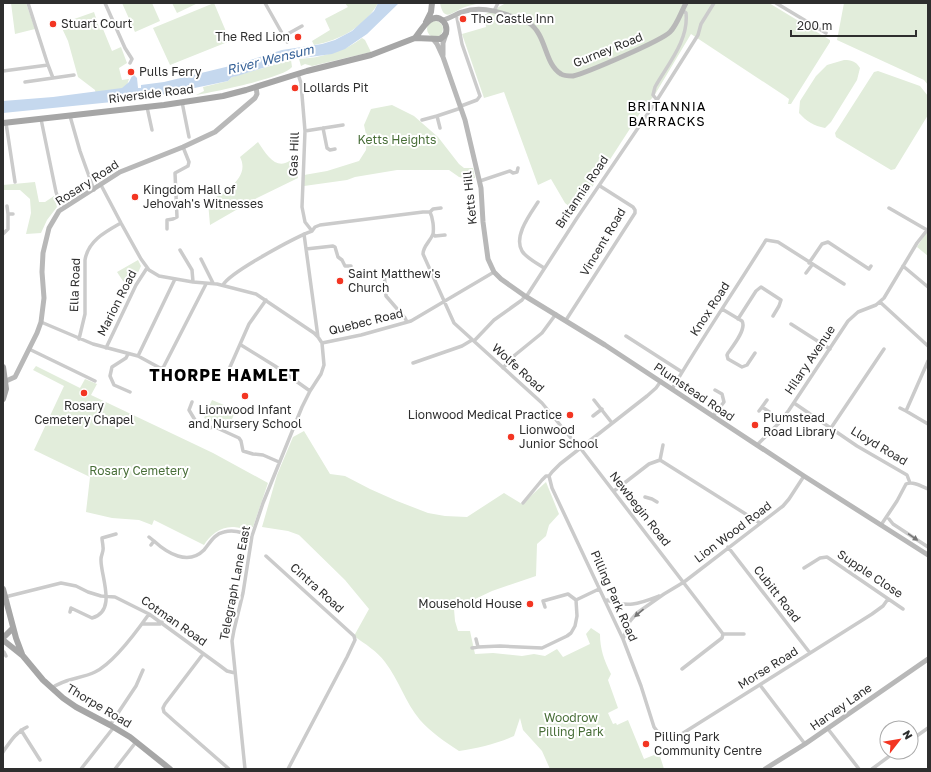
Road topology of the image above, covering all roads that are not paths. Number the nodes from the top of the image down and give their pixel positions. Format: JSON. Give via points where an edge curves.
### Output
{"nodes":[{"id":1,"x":28,"y":3,"type":"edge"},
{"id":2,"x":105,"y":3,"type":"edge"},
{"id":3,"x":264,"y":3,"type":"edge"},
{"id":4,"x":432,"y":3,"type":"edge"},
{"id":5,"x":435,"y":3,"type":"edge"},
{"id":6,"x":498,"y":3,"type":"edge"},
{"id":7,"x":686,"y":3,"type":"edge"},
{"id":8,"x":714,"y":3,"type":"edge"},
{"id":9,"x":776,"y":3,"type":"edge"},
{"id":10,"x":682,"y":10,"type":"junction"},
{"id":11,"x":494,"y":11,"type":"junction"},
{"id":12,"x":455,"y":17,"type":"junction"},
{"id":13,"x":441,"y":20,"type":"junction"},
{"id":14,"x":425,"y":25,"type":"junction"},
{"id":15,"x":302,"y":26,"type":"dead end"},
{"id":16,"x":446,"y":30,"type":"junction"},
{"id":17,"x":826,"y":33,"type":"dead end"},
{"id":18,"x":284,"y":36,"type":"junction"},
{"id":19,"x":415,"y":38,"type":"junction"},
{"id":20,"x":432,"y":39,"type":"junction"},
{"id":21,"x":287,"y":42,"type":"dead end"},
{"id":22,"x":443,"y":57,"type":"junction"},
{"id":23,"x":130,"y":62,"type":"dead end"},
{"id":24,"x":48,"y":64,"type":"junction"},
{"id":25,"x":3,"y":71,"type":"edge"},
{"id":26,"x":298,"y":74,"type":"junction"},
{"id":27,"x":74,"y":75,"type":"dead end"},
{"id":28,"x":53,"y":78,"type":"junction"},
{"id":29,"x":25,"y":82,"type":"dead end"},
{"id":30,"x":256,"y":87,"type":"junction"},
{"id":31,"x":657,"y":100,"type":"junction"},
{"id":32,"x":182,"y":102,"type":"junction"},
{"id":33,"x":147,"y":107,"type":"junction"},
{"id":34,"x":461,"y":107,"type":"junction"},
{"id":35,"x":70,"y":116,"type":"junction"},
{"id":36,"x":436,"y":116,"type":"junction"},
{"id":37,"x":41,"y":119,"type":"junction"},
{"id":38,"x":422,"y":120,"type":"dead end"},
{"id":39,"x":5,"y":123,"type":"edge"},
{"id":40,"x":343,"y":125,"type":"dead end"},
{"id":41,"x":323,"y":128,"type":"junction"},
{"id":42,"x":440,"y":128,"type":"dead end"},
{"id":43,"x":152,"y":130,"type":"dead end"},
{"id":44,"x":305,"y":131,"type":"junction"},
{"id":45,"x":189,"y":137,"type":"dead end"},
{"id":46,"x":183,"y":147,"type":"junction"},
{"id":47,"x":334,"y":149,"type":"dead end"},
{"id":48,"x":518,"y":168,"type":"dead end"},
{"id":49,"x":480,"y":181,"type":"junction"},
{"id":50,"x":15,"y":182,"type":"dead end"},
{"id":51,"x":101,"y":185,"type":"junction"},
{"id":52,"x":600,"y":186,"type":"junction"},
{"id":53,"x":94,"y":190,"type":"junction"},
{"id":54,"x":538,"y":202,"type":"dead end"},
{"id":55,"x":7,"y":206,"type":"dead end"},
{"id":56,"x":897,"y":206,"type":"dead end"},
{"id":57,"x":441,"y":208,"type":"dead end"},
{"id":58,"x":889,"y":208,"type":"dead end"},
{"id":59,"x":62,"y":209,"type":"junction"},
{"id":60,"x":432,"y":211,"type":"junction"},
{"id":61,"x":894,"y":211,"type":"junction"},
{"id":62,"x":120,"y":223,"type":"junction"},
{"id":63,"x":167,"y":229,"type":"dead end"},
{"id":64,"x":927,"y":230,"type":"edge"},
{"id":65,"x":312,"y":231,"type":"junction"},
{"id":66,"x":3,"y":234,"type":"edge"},
{"id":67,"x":304,"y":234,"type":"junction"},
{"id":68,"x":432,"y":234,"type":"junction"},
{"id":69,"x":445,"y":235,"type":"dead end"},
{"id":70,"x":306,"y":249,"type":"junction"},
{"id":71,"x":180,"y":250,"type":"dead end"},
{"id":72,"x":201,"y":259,"type":"dead end"},
{"id":73,"x":811,"y":264,"type":"junction"},
{"id":74,"x":351,"y":266,"type":"dead end"},
{"id":75,"x":871,"y":266,"type":"dead end"},
{"id":76,"x":903,"y":266,"type":"junction"},
{"id":77,"x":147,"y":268,"type":"junction"},
{"id":78,"x":544,"y":268,"type":"junction"},
{"id":79,"x":384,"y":272,"type":"dead end"},
{"id":80,"x":494,"y":272,"type":"junction"},
{"id":81,"x":806,"y":273,"type":"dead end"},
{"id":82,"x":175,"y":279,"type":"junction"},
{"id":83,"x":193,"y":282,"type":"junction"},
{"id":84,"x":213,"y":283,"type":"junction"},
{"id":85,"x":206,"y":284,"type":"junction"},
{"id":86,"x":844,"y":284,"type":"dead end"},
{"id":87,"x":223,"y":285,"type":"junction"},
{"id":88,"x":928,"y":287,"type":"edge"},
{"id":89,"x":527,"y":297,"type":"junction"},
{"id":90,"x":266,"y":300,"type":"junction"},
{"id":91,"x":444,"y":302,"type":"junction"},
{"id":92,"x":880,"y":302,"type":"junction"},
{"id":93,"x":722,"y":309,"type":"junction"},
{"id":94,"x":556,"y":314,"type":"junction"},
{"id":95,"x":772,"y":316,"type":"dead end"},
{"id":96,"x":738,"y":319,"type":"junction"},
{"id":97,"x":566,"y":320,"type":"junction"},
{"id":98,"x":41,"y":322,"type":"junction"},
{"id":99,"x":407,"y":322,"type":"junction"},
{"id":100,"x":791,"y":324,"type":"dead end"},
{"id":101,"x":626,"y":336,"type":"dead end"},
{"id":102,"x":318,"y":337,"type":"junction"},
{"id":103,"x":79,"y":339,"type":"junction"},
{"id":104,"x":473,"y":340,"type":"junction"},
{"id":105,"x":322,"y":343,"type":"junction"},
{"id":106,"x":241,"y":345,"type":"junction"},
{"id":107,"x":928,"y":346,"type":"edge"},
{"id":108,"x":106,"y":348,"type":"junction"},
{"id":109,"x":884,"y":348,"type":"dead end"},
{"id":110,"x":29,"y":349,"type":"junction"},
{"id":111,"x":830,"y":349,"type":"junction"},
{"id":112,"x":128,"y":354,"type":"junction"},
{"id":113,"x":138,"y":356,"type":"junction"},
{"id":114,"x":755,"y":356,"type":"dead end"},
{"id":115,"x":928,"y":361,"type":"edge"},
{"id":116,"x":413,"y":363,"type":"dead end"},
{"id":117,"x":230,"y":368,"type":"dead end"},
{"id":118,"x":503,"y":368,"type":"junction"},
{"id":119,"x":3,"y":370,"type":"edge"},
{"id":120,"x":682,"y":372,"type":"junction"},
{"id":121,"x":95,"y":381,"type":"dead end"},
{"id":122,"x":661,"y":381,"type":"junction"},
{"id":123,"x":6,"y":382,"type":"junction"},
{"id":124,"x":672,"y":389,"type":"junction"},
{"id":125,"x":718,"y":390,"type":"dead end"},
{"id":126,"x":310,"y":391,"type":"junction"},
{"id":127,"x":130,"y":392,"type":"dead end"},
{"id":128,"x":3,"y":399,"type":"edge"},
{"id":129,"x":594,"y":400,"type":"dead end"},
{"id":130,"x":767,"y":400,"type":"dead end"},
{"id":131,"x":192,"y":402,"type":"dead end"},
{"id":132,"x":794,"y":403,"type":"junction"},
{"id":133,"x":762,"y":407,"type":"junction"},
{"id":134,"x":900,"y":408,"type":"dead end"},
{"id":135,"x":602,"y":409,"type":"junction"},
{"id":136,"x":759,"y":411,"type":"dead end"},
{"id":137,"x":906,"y":411,"type":"junction"},
{"id":138,"x":593,"y":416,"type":"dead end"},
{"id":139,"x":713,"y":416,"type":"junction"},
{"id":140,"x":781,"y":420,"type":"junction"},
{"id":141,"x":612,"y":423,"type":"junction"},
{"id":142,"x":928,"y":424,"type":"edge"},
{"id":143,"x":831,"y":428,"type":"junction"},
{"id":144,"x":663,"y":445,"type":"dead end"},
{"id":145,"x":757,"y":445,"type":"junction"},
{"id":146,"x":580,"y":449,"type":"junction"},
{"id":147,"x":660,"y":460,"type":"junction"},
{"id":148,"x":279,"y":462,"type":"junction"},
{"id":149,"x":549,"y":476,"type":"junction"},
{"id":150,"x":804,"y":476,"type":"junction"},
{"id":151,"x":910,"y":483,"type":"junction"},
{"id":152,"x":928,"y":489,"type":"edge"},
{"id":153,"x":614,"y":491,"type":"junction"},
{"id":154,"x":645,"y":497,"type":"dead end"},
{"id":155,"x":657,"y":502,"type":"dead end"},
{"id":156,"x":523,"y":503,"type":"dead end"},
{"id":157,"x":889,"y":519,"type":"dead end"},
{"id":158,"x":760,"y":523,"type":"junction"},
{"id":159,"x":881,"y":525,"type":"junction"},
{"id":160,"x":116,"y":534,"type":"dead end"},
{"id":161,"x":252,"y":536,"type":"junction"},
{"id":162,"x":149,"y":538,"type":"dead end"},
{"id":163,"x":154,"y":541,"type":"junction"},
{"id":164,"x":151,"y":545,"type":"dead end"},
{"id":165,"x":728,"y":547,"type":"junction"},
{"id":166,"x":928,"y":547,"type":"edge"},
{"id":167,"x":928,"y":554,"type":"edge"},
{"id":168,"x":266,"y":556,"type":"dead end"},
{"id":169,"x":804,"y":568,"type":"dead end"},
{"id":170,"x":684,"y":582,"type":"junction"},
{"id":171,"x":3,"y":589,"type":"edge"},
{"id":172,"x":600,"y":589,"type":"junction"},
{"id":173,"x":664,"y":594,"type":"junction"},
{"id":174,"x":5,"y":597,"type":"junction"},
{"id":175,"x":106,"y":597,"type":"junction"},
{"id":176,"x":888,"y":599,"type":"junction"},
{"id":177,"x":576,"y":600,"type":"junction"},
{"id":178,"x":605,"y":600,"type":"junction"},
{"id":179,"x":545,"y":606,"type":"dead end"},
{"id":180,"x":70,"y":609,"type":"dead end"},
{"id":181,"x":903,"y":609,"type":"dead end"},
{"id":182,"x":149,"y":614,"type":"junction"},
{"id":183,"x":162,"y":622,"type":"junction"},
{"id":184,"x":142,"y":624,"type":"junction"},
{"id":185,"x":13,"y":628,"type":"junction"},
{"id":186,"x":723,"y":634,"type":"junction"},
{"id":187,"x":744,"y":634,"type":"dead end"},
{"id":188,"x":3,"y":637,"type":"edge"},
{"id":189,"x":476,"y":639,"type":"dead end"},
{"id":190,"x":622,"y":639,"type":"junction"},
{"id":191,"x":3,"y":640,"type":"edge"},
{"id":192,"x":478,"y":647,"type":"junction"},
{"id":193,"x":472,"y":648,"type":"dead end"},
{"id":194,"x":15,"y":649,"type":"junction"},
{"id":195,"x":5,"y":652,"type":"edge"},
{"id":196,"x":810,"y":653,"type":"junction"},
{"id":197,"x":202,"y":654,"type":"junction"},
{"id":198,"x":6,"y":656,"type":"dead end"},
{"id":199,"x":23,"y":656,"type":"junction"},
{"id":200,"x":928,"y":660,"type":"edge"},
{"id":201,"x":682,"y":669,"type":"dead end"},
{"id":202,"x":143,"y":670,"type":"dead end"},
{"id":203,"x":235,"y":673,"type":"junction"},
{"id":204,"x":760,"y":684,"type":"junction"},
{"id":205,"x":52,"y":689,"type":"junction"},
{"id":206,"x":112,"y":726,"type":"junction"},
{"id":207,"x":27,"y":727,"type":"dead end"},
{"id":208,"x":654,"y":727,"type":"joint"},
{"id":209,"x":828,"y":729,"type":"junction"},
{"id":210,"x":928,"y":729,"type":"edge"},
{"id":211,"x":21,"y":730,"type":"junction"},
{"id":212,"x":919,"y":735,"type":"edge"},
{"id":213,"x":136,"y":742,"type":"junction"},
{"id":214,"x":804,"y":744,"type":"junction"},
{"id":215,"x":3,"y":752,"type":"edge"},
{"id":216,"x":40,"y":760,"type":"dead end"},
{"id":217,"x":884,"y":760,"type":"edge"},
{"id":218,"x":167,"y":768,"type":"edge"},
{"id":219,"x":81,"y":769,"type":"edge"},
{"id":220,"x":115,"y":769,"type":"edge"},
{"id":221,"x":229,"y":769,"type":"edge"},
{"id":222,"x":244,"y":769,"type":"edge"},
{"id":223,"x":288,"y":769,"type":"edge"},
{"id":224,"x":765,"y":769,"type":"edge"},
{"id":225,"x":859,"y":769,"type":"edge"},
{"id":226,"x":872,"y":769,"type":"edge"}],
"edges":[{"from":1,"to":24,"type":"street"},
{"from":2,"to":23,"type":"street","via":[[132,59]]},
{"from":3,"to":18,"type":"street"},
{"from":4,"to":14,"type":"main road"},
{"from":5,"to":13,"type":"main road","via":[[436,12]]},
{"from":6,"to":11,"type":"street"},
{"from":7,"to":10,"type":"street","name":"Gurney Road"},
{"from":8,"to":31,"type":"street","name":"Britannia Road","via":[[701,24],[698,35]]},
{"from":9,"to":17,"type":"street"},
{"from":10,"to":11,"type":"street","name":"Gurney Road","via":[[673,28],[664,37],[570,76],[556,69],[534,26]]},
{"from":10,"to":31,"type":"street","name":"Britannia Road","via":[[686,13],[687,19],[684,35],[653,94]]},
{"from":11,"to":12,"type":"street","name":"Gurney Road","via":[[468,10]]},
{"from":12,"to":13,"type":"street","name":"Gurney Road"},
{"from":12,"to":16,"type":"street"},
{"from":12,"to":34,"type":"street","via":[[457,30],[480,96]]},
{"from":13,"to":14,"type":"main road","via":[[431,19]]},
{"from":13,"to":16,"type":"main road"},
{"from":14,"to":19,"type":"main road"},
{"from":14,"to":20,"type":"main road","via":[[426,35]]},
{"from":15,"to":18,"type":"street"},
{"from":16,"to":20,"type":"main road","via":[[440,40]]},
{"from":16,"to":22,"type":"street","name":"Ketts Hill"},
{"from":18,"to":21,"type":"street"},
{"from":19,"to":20,"type":"main road"},
{"from":19,"to":26,"type":"main road","name":"Riverside Road","via":[[374,54]]},
{"from":20,"to":22,"type":"street","name":"Ketts Hill"},
{"from":22,"to":34,"type":"street","name":"Ketts Hill"},
{"from":24,"to":25,"type":"street"},
{"from":24,"to":28,"type":"street"},
{"from":26,"to":30,"type":"main road","name":"Riverside Road"},
{"from":26,"to":44,"type":"street","name":"Gas Hill"},
{"from":27,"to":28,"type":"street"},
{"from":28,"to":29,"type":"street"},
{"from":30,"to":32,"type":"main road","name":"Riverside Road","via":[[223,96]]},
{"from":30,"to":46,"type":"street","name":"Rosary Road","via":[[255,98],[215,132]]},
{"from":31,"to":52,"type":"street","name":"Britannia Road"},
{"from":32,"to":33,"type":"main road","name":"Riverside Road"},
{"from":32,"to":45,"type":"street"},
{"from":33,"to":35,"type":"main road","name":"Riverside Road"},
{"from":33,"to":43,"type":"street"},
{"from":34,"to":36,"type":"street"},
{"from":34,"to":49,"type":"street","name":"Ketts Hill"},
{"from":35,"to":37,"type":"main road","name":"Riverside Road"},
{"from":35,"to":53,"type":"street"},
{"from":36,"to":38,"type":"street"},
{"from":36,"to":42,"type":"street"},
{"from":37,"to":39,"type":"main road","name":"Riverside Road"},
{"from":37,"to":59,"type":"street"},
{"from":39,"to":50,"type":"street"},
{"from":40,"to":41,"type":"street"},
{"from":41,"to":44,"type":"street"},
{"from":41,"to":47,"type":"street","via":[[327,148]]},
{"from":44,"to":65,"type":"street","name":"Gas Hill","via":[[302,206],[304,222]]},
{"from":46,"to":51,"type":"street","name":"Rosary Road","via":[[130,167]]},
{"from":46,"to":63,"type":"street","via":[[189,162],[188,166],[176,173],[177,217],[167,220]]},
{"from":48,"to":49,"type":"street","via":[[517,172]]},
{"from":49,"to":80,"type":"street","name":"Ketts Hill","via":[[485,242],[488,259]]},
{"from":51,"to":53,"type":"street","name":"Rosary Road"},
{"from":51,"to":62,"type":"street"},
{"from":52,"to":78,"type":"street","name":"Britannia Road"},
{"from":52,"to":97,"type":"street","name":"Vincent Road","via":[[636,210]]},
{"from":53,"to":59,"type":"street","name":"Rosary Road"},
{"from":54,"to":78,"type":"street","via":[[522,227],[520,247],[522,252]]},
{"from":55,"to":66,"type":"street","via":[[11,214],[8,230]]},
{"from":56,"to":61,"type":"street"},
{"from":57,"to":60,"type":"street"},
{"from":58,"to":61,"type":"street"},
{"from":59,"to":98,"type":"street","name":"Rosary Road","via":[[49,228],[42,252],[44,298]]},
{"from":60,"to":65,"type":"street","via":[[320,225]]},
{"from":60,"to":68,"type":"street"},
{"from":61,"to":64,"type":"street"},
{"from":62,"to":77,"type":"street"},
{"from":62,"to":103,"type":"street","name":"Ella Road","via":[[99,236],[86,252],[85,314]]},
{"from":64,"to":76,"type":"street"},
{"from":65,"to":67,"type":"street"},
{"from":67,"to":70,"type":"street"},
{"from":67,"to":87,"type":"street","via":[[265,255]]},
{"from":68,"to":69,"type":"street"},
{"from":68,"to":91,"type":"street","name":"Wolfe Road","via":[[423,251]]},
{"from":70,"to":74,"type":"street","via":[[333,246],[345,266]]},
{"from":70,"to":102,"type":"street"},
{"from":71,"to":83,"type":"street","via":[[192,270]]},
{"from":72,"to":84,"type":"street"},
{"from":73,"to":75,"type":"street","via":[[822,244],[828,242],[869,269]]},
{"from":73,"to":81,"type":"street"},
{"from":73,"to":86,"type":"street"},
{"from":73,"to":93,"type":"street","name":"Knox Road","via":[[778,242],[766,240]]},
{"from":76,"to":88,"type":"street"},
{"from":76,"to":92,"type":"street"},
{"from":77,"to":82,"type":"street","name":"Quebec Road","via":[[159,276]]},
{"from":77,"to":108,"type":"street","name":"Marion Road"},
{"from":78,"to":89,"type":"street","name":"Britannia Road"},
{"from":79,"to":99,"type":"street","via":[[386,296]]},
{"from":80,"to":89,"type":"street","name":"Ketts Hill","via":[[506,284]]},
{"from":80,"to":91,"type":"street","name":"Quebec Road"},
{"from":82,"to":83,"type":"street","name":"Quebec Road"},
{"from":82,"to":113,"type":"street"},
{"from":83,"to":85,"type":"street","name":"Quebec Road"},
{"from":84,"to":85,"type":"street","name":"Quebec Road"},
{"from":84,"to":87,"type":"street","name":"Quebec Road"},
{"from":85,"to":113,"type":"street","via":[[163,368]]},
{"from":87,"to":90,"type":"street","name":"Quebec Road","via":[[256,294]]},
{"from":89,"to":94,"type":"street","name":"Plumstead Road"},
{"from":89,"to":104,"type":"street","name":"Britannia Road","via":[[494,320]]},
{"from":90,"to":102,"type":"street","name":"Quebec Road"},
{"from":90,"to":106,"type":"street","via":[[249,324]]},
{"from":91,"to":99,"type":"street","name":"Quebec Road"},
{"from":91,"to":104,"type":"street","name":"Wolfe Road","via":[[454,323]]},
{"from":92,"to":107,"type":"street"},
{"from":92,"to":111,"type":"street","name":"Hilary Avenue","via":[[858,312],[848,321]]},
{"from":93,"to":96,"type":"street"},
{"from":93,"to":120,"type":"street","name":"Knox Road"},
{"from":94,"to":97,"type":"street","name":"Plumstead Road"},
{"from":94,"to":118,"type":"street","via":[[542,333]]},
{"from":95,"to":96,"type":"street","via":[[777,313],[780,300],[761,287]]},
{"from":96,"to":114,"type":"street","via":[[744,324],[743,329],[727,357],[742,368]]},
{"from":97,"to":122,"type":"street","name":"Plumstead Road"},
{"from":98,"to":103,"type":"street"},
{"from":98,"to":110,"type":"street","name":"Rosary Road"},
{"from":99,"to":105,"type":"street","name":"Quebec Road"},
{"from":100,"to":111,"type":"street"},
{"from":101,"to":120,"type":"street","via":[[631,336]]},
{"from":102,"to":105,"type":"street","name":"Quebec Road"},
{"from":103,"to":108,"type":"street"},
{"from":104,"to":116,"type":"street"},
{"from":104,"to":118,"type":"street","name":"Wolfe Road"},
{"from":105,"to":126,"type":"street","name":"Telegraph Lane East","via":[[324,365]]},
{"from":106,"to":117,"type":"street"},
{"from":106,"to":126,"type":"street"},
{"from":108,"to":112,"type":"street"},
{"from":109,"to":143,"type":"street"},
{"from":110,"to":121,"type":"street"},
{"from":110,"to":123,"type":"street","name":"Rosary Road","via":[[15,377]]},
{"from":111,"to":132,"type":"street","name":"Hilary Avenue"},
{"from":112,"to":113,"type":"street"},
{"from":112,"to":127,"type":"street","via":[[112,367],[110,376],[114,385]]},
{"from":115,"to":137,"type":"street"},
{"from":118,"to":146,"type":"street","name":"Wolfe Road","via":[[542,403]]},
{"from":119,"to":123,"type":"main road"},
{"from":120,"to":124,"type":"street","name":"Knox Road"},
{"from":122,"to":124,"type":"street","name":"Plumstead Road"},
{"from":122,"to":141,"type":"street","via":[[656,388]]},
{"from":123,"to":128,"type":"main road"},
{"from":124,"to":139,"type":"street","name":"Plumstead Road"},
{"from":125,"to":139,"type":"street","via":[[724,402]]},
{"from":126,"to":148,"type":"street","name":"Telegraph Lane East"},
{"from":129,"to":135,"type":"street"},
{"from":130,"to":133,"type":"street"},
{"from":131,"to":148,"type":"street","via":[[189,410],[200,424],[208,428],[215,427],[238,438],[246,453],[263,455]]},
{"from":132,"to":140,"type":"street","name":"Hilary Avenue"},
{"from":132,"to":143,"type":"street","name":"Lloyd Road"},
{"from":133,"to":136,"type":"street"},
{"from":133,"to":140,"type":"street"},
{"from":134,"to":137,"type":"street"},
{"from":135,"to":138,"type":"street"},
{"from":135,"to":141,"type":"street"},
{"from":137,"to":142,"type":"street"},
{"from":139,"to":145,"type":"street","name":"Plumstead Road"},
{"from":140,"to":145,"type":"street","name":"Hilary Avenue"},
{"from":141,"to":146,"type":"street"},
{"from":143,"to":151,"type":"street","name":"Lloyd Road","via":[[907,474]]},
{"from":144,"to":147,"type":"street"},
{"from":145,"to":150,"type":"street","name":"Plumstead Road"},
{"from":146,"to":149,"type":"street","via":[[555,468]]},
{"from":146,"to":153,"type":"street","name":"Newbegin Road"},
{"from":147,"to":153,"type":"street","via":[[649,464]]},
{"from":147,"to":158,"type":"street"},
{"from":148,"to":161,"type":"street","name":"Telegraph Lane East"},
{"from":149,"to":156,"type":"street","via":[[542,480]]},
{"from":149,"to":172,"type":"street","name":"Pilling Park Road","via":[[552,488]]},
{"from":150,"to":158,"type":"street","name":"Lion Wood Road","via":[[786,503]]},
{"from":150,"to":159,"type":"street","name":"Plumstead Road"},
{"from":151,"to":152,"type":"street"},
{"from":151,"to":159,"type":"street","via":[[904,486]]},
{"from":153,"to":170,"type":"street","name":"Newbegin Road"},
{"from":154,"to":155,"type":"street"},
{"from":157,"to":166,"type":"street","one_way":true},
{"from":158,"to":165,"type":"street","name":"Lion Wood Road"},
{"from":159,"to":167,"type":"street","name":"Plumstead Road"},
{"from":160,"to":175,"type":"street","via":[[102,538],[104,548],[101,558]]},
{"from":161,"to":163,"type":"street","via":[[234,531],[221,533],[200,553],[187,558],[166,551]]},
{"from":161,"to":203,"type":"street","name":"Telegraph Lane East","via":[[232,641]]},
{"from":162,"to":163,"type":"street"},
{"from":163,"to":164,"type":"street"},
{"from":165,"to":170,"type":"street","name":"Lion Wood Road"},
{"from":165,"to":196,"type":"street","name":"Cubitt Road"},
{"from":168,"to":223,"type":"street","name":"Cintra Road","via":[[354,636],[355,640]]},
{"from":169,"to":176,"type":"street","name":"Supple Close","via":[[820,558],[827,557]]},
{"from":170,"to":173,"type":"street","name":"Lion Wood Road"},
{"from":170,"to":186,"type":"street","name":"Newbegin Road"},
{"from":171,"to":174,"type":"main road","name":"Thorpe Road"},
{"from":172,"to":177,"type":"street"},
{"from":172,"to":178,"type":"street","name":"Pilling Park Road"},
{"from":173,"to":178,"type":"street","name":"Lion Wood Road","via":[[623,605]]},
{"from":173,"to":190,"type":"street","name":"Lion Wood Road","one_way":true,"via":[[637,613],[630,621]]},
{"from":174,"to":175,"type":"street","name":"Cotman Road","via":[[61,583]]},
{"from":174,"to":185,"type":"main road","name":"Thorpe Road"},
{"from":175,"to":180,"type":"street","via":[[104,608],[92,618]]},
{"from":175,"to":182,"type":"street","name":"Cotman Road","via":[[122,599]]},
{"from":176,"to":181,"type":"street","name":"Supple Close"},
{"from":176,"to":196,"type":"street","name":"Morse Road","via":[[872,614]]},
{"from":177,"to":179,"type":"street","via":[[568,594],[543,601]]},
{"from":177,"to":192,"type":"street","via":[[577,616],[571,633],[542,648]]},
{"from":178,"to":190,"type":"street","name":"Pilling Park Road"},
{"from":182,"to":183,"type":"street","name":"Cotman Road"},
{"from":182,"to":184,"type":"street"},
{"from":183,"to":184,"type":"street"},
{"from":183,"to":197,"type":"street","name":"Cotman Road"},
{"from":184,"to":205,"type":"street","via":[[101,669],[63,681]]},
{"from":185,"to":188,"type":"main road"},
{"from":185,"to":194,"type":"main road","name":"Thorpe Road"},
{"from":185,"to":199,"type":"main road","name":"Thorpe Road"},
{"from":186,"to":187,"type":"street"},
{"from":186,"to":201,"type":"street","via":[[722,638]]},
{"from":189,"to":192,"type":"street"},
{"from":190,"to":208,"type":"street","name":"Pilling Park Road"},
{"from":191,"to":194,"type":"main road","name":"Thorpe Road"},
{"from":192,"to":193,"type":"street"},
{"from":194,"to":199,"type":"main road","name":"Thorpe Road"},
{"from":195,"to":198,"type":"street"},
{"from":196,"to":204,"type":"street","name":"Morse Road"},
{"from":197,"to":203,"type":"street","name":"Cotman Road","via":[[227,671]]},
{"from":197,"to":221,"type":"street","via":[[163,708],[164,712]]},
{"from":199,"to":205,"type":"main road","name":"Thorpe Road"},
{"from":200,"to":209,"type":"street","name":"Harvey Lane"},
{"from":202,"to":206,"type":"street"},
{"from":203,"to":222,"type":"street","name":"Telegraph Lane East"},
{"from":204,"to":208,"type":"street","name":"Morse Road","via":[[680,735],[668,736]]},
{"from":204,"to":214,"type":"street"},
{"from":205,"to":206,"type":"main road","name":"Thorpe Road","via":[[69,703]]},
{"from":206,"to":213,"type":"main road","name":"Thorpe Road"},
{"from":206,"to":219,"type":"street"},
{"from":207,"to":211,"type":"street"},
{"from":209,"to":214,"type":"street","name":"Harvey Lane"},
{"from":209,"to":225,"type":"street"},
{"from":210,"to":212,"type":"street"},
{"from":211,"to":215,"type":"street"},
{"from":211,"to":216,"type":"street"},
{"from":213,"to":218,"type":"main road","name":"Thorpe Road"},
{"from":213,"to":220,"type":"street"},
{"from":214,"to":224,"type":"street","name":"Harvey Lane"},
{"from":217,"to":226,"type":"street"}]}
